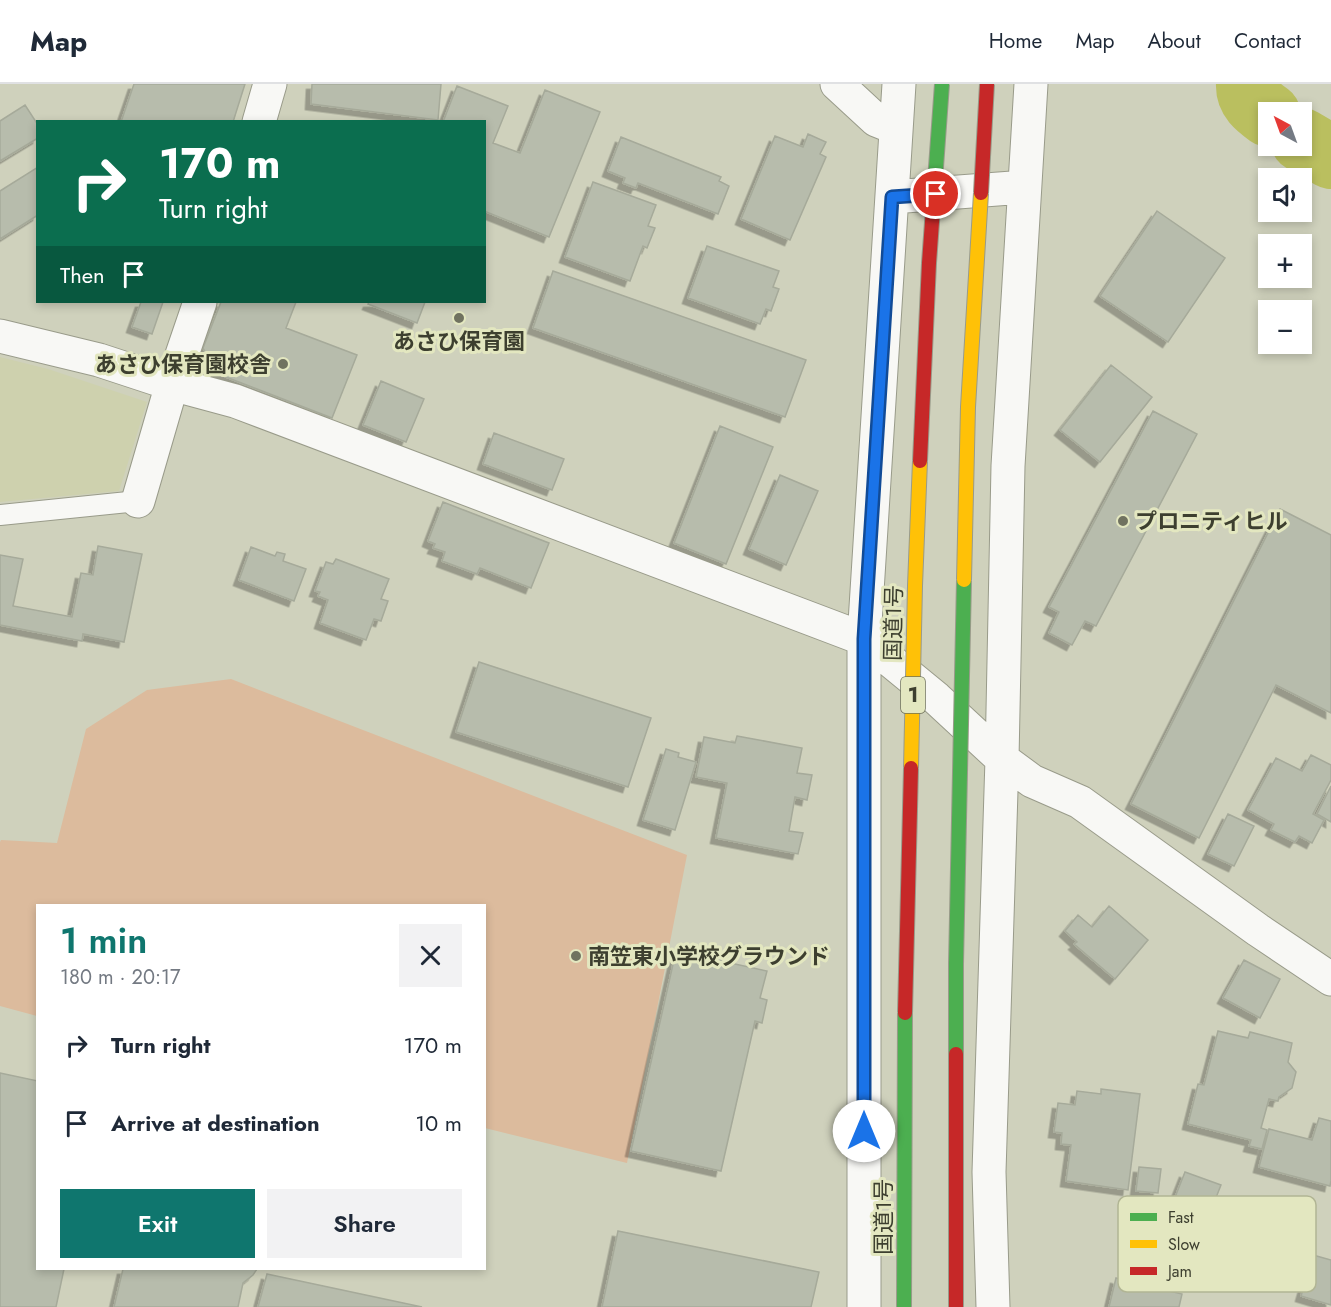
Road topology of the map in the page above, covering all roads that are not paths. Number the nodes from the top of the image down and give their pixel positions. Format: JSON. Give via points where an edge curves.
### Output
{"nodes":[{"id":1,"x":270,"y":84,"type":"edge"},
{"id":2,"x":837,"y":84,"type":"edge"},
{"id":3,"x":899,"y":84,"type":"edge"},
{"id":4,"x":942,"y":84,"type":"edge"},
{"id":5,"x":987,"y":84,"type":"edge"},
{"id":6,"x":1031,"y":84,"type":"edge"},
{"id":7,"x":260,"y":120,"type":"edge"},
{"id":8,"x":896,"y":128,"type":"junction"},
{"id":9,"x":1024,"y":187,"type":"junction"},
{"id":10,"x":892,"y":197,"type":"junction"},
{"id":11,"x":200,"y":303,"type":"edge"},
{"id":12,"x":0,"y":336,"type":"edge"},
{"id":13,"x":172,"y":384,"type":"junction"},
{"id":14,"x":138,"y":501,"type":"joint"},
{"id":15,"x":0,"y":515,"type":"edge"},
{"id":16,"x":864,"y":639,"type":"junction"},
{"id":17,"x":1002,"y":759,"type":"junction"},
{"id":18,"x":1331,"y":979,"type":"edge"},
{"id":19,"x":864,"y":1307,"type":"edge"},
{"id":20,"x":904,"y":1307,"type":"edge"},
{"id":21,"x":956,"y":1307,"type":"edge"},
{"id":22,"x":993,"y":1307,"type":"edge"}],
"edges":[{"from":1,"to":7,"type":"street"},
{"from":2,"to":8,"type":"street","via":[[876,120]]},
{"from":3,"to":8,"type":"street"},
{"from":4,"to":20,"type":"highway","name":"国道1号","number":"1","bridge":true,"via":[[929,263],[915,586],[904,1068]]},
{"from":5,"to":21,"type":"highway","bridge":true,"via":[[968,407],[956,964]]},
{"from":6,"to":9,"type":"street"},
{"from":8,"to":10,"type":"street"},
{"from":9,"to":10,"type":"street"},
{"from":9,"to":17,"type":"street","via":[[1008,466]]},
{"from":10,"to":16,"type":"street"},
{"from":11,"to":13,"type":"street"},
{"from":12,"to":13,"type":"street","via":[[99,360]]},
{"from":13,"to":14,"type":"street"},
{"from":13,"to":16,"type":"street","via":[[235,401]]},
{"from":14,"to":15,"type":"lane"},
{"from":16,"to":17,"type":"street"},
{"from":16,"to":19,"type":"street"},
{"from":17,"to":18,"type":"street","via":[[1032,781],[1080,802]]},
{"from":17,"to":22,"type":"street","via":[[989,1172]]}]}
